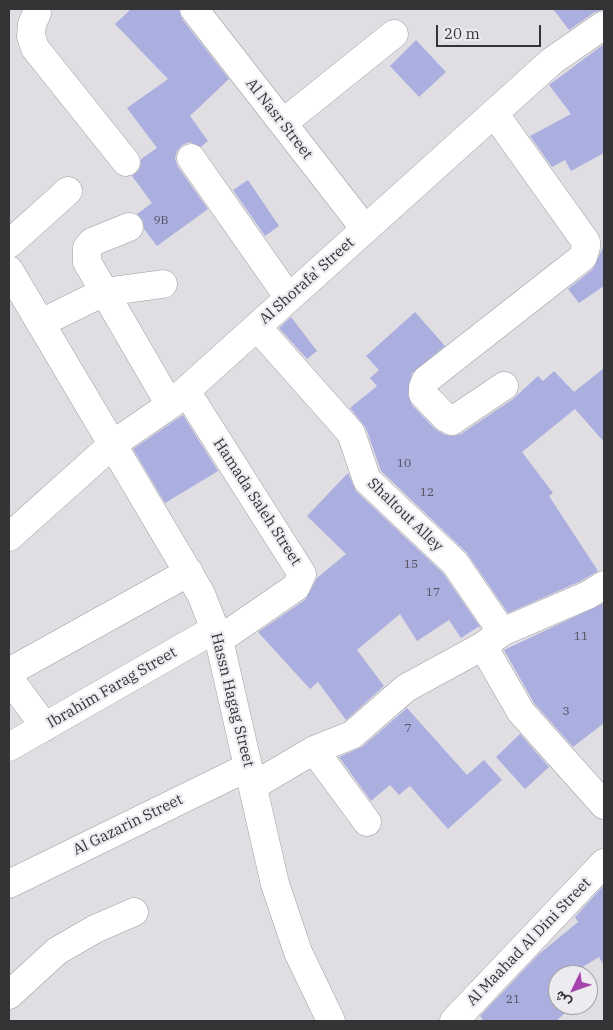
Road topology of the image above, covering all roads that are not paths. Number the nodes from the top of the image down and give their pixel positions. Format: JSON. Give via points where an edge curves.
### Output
{"nodes":[{"id":1,"x":194,"y":9,"type":"edge"},
{"id":2,"x":40,"y":19,"type":"edge"},
{"id":3,"x":604,"y":25,"type":"edge"},
{"id":4,"x":394,"y":34,"type":"dead end"},
{"id":5,"x":494,"y":113,"type":"junction"},
{"id":6,"x":283,"y":123,"type":"junction"},
{"id":7,"x":191,"y":158,"type":"dead end"},
{"id":8,"x":126,"y":162,"type":"dead end"},
{"id":9,"x":68,"y":191,"type":"dead end"},
{"id":10,"x":130,"y":227,"type":"dead end"},
{"id":11,"x":365,"y":229,"type":"junction"},
{"id":12,"x":9,"y":244,"type":"edge"},
{"id":13,"x":9,"y":270,"type":"edge"},
{"id":14,"x":163,"y":284,"type":"dead end"},
{"id":15,"x":104,"y":292,"type":"junction"},
{"id":16,"x":289,"y":298,"type":"junction"},
{"id":17,"x":41,"y":323,"type":"junction"},
{"id":18,"x":257,"y":327,"type":"junction"},
{"id":19,"x":504,"y":386,"type":"dead end"},
{"id":20,"x":178,"y":398,"type":"junction"},
{"id":21,"x":113,"y":444,"type":"junction"},
{"id":22,"x":9,"y":537,"type":"edge"},
{"id":23,"x":189,"y":572,"type":"junction"},
{"id":24,"x":604,"y":585,"type":"edge"},
{"id":25,"x":217,"y":634,"type":"junction"},
{"id":26,"x":493,"y":639,"type":"junction"},
{"id":27,"x":9,"y":672,"type":"edge"},
{"id":28,"x":9,"y":678,"type":"edge"},
{"id":29,"x":45,"y":727,"type":"junction"},
{"id":30,"x":9,"y":746,"type":"edge"},
{"id":31,"x":314,"y":750,"type":"junction"},
{"id":32,"x":250,"y":776,"type":"junction"},
{"id":33,"x":604,"y":805,"type":"edge"},
{"id":34,"x":358,"y":821,"type":"dead end"},
{"id":35,"x":604,"y":863,"type":"edge"},
{"id":36,"x":9,"y":884,"type":"edge"},
{"id":37,"x":134,"y":912,"type":"dead end"},
{"id":38,"x":9,"y":995,"type":"edge"},
{"id":39,"x":331,"y":1021,"type":"edge"},
{"id":40,"x":454,"y":1021,"type":"edge"}],
"edges":[{"from":1,"to":6,"type":"street","name":"Al Nasr Street"},
{"from":2,"to":8,"type":"street","via":[[32,24],[35,48]]},
{"from":3,"to":5,"type":"street","name":"Al Shorafa' Street","via":[[552,61]]},
{"from":4,"to":6,"type":"street"},
{"from":5,"to":11,"type":"street","name":"Al Shorafa' Street"},
{"from":5,"to":19,"type":"street","via":[[586,242],[583,257],[426,380],[422,387],[423,394],[452,421]]},
{"from":6,"to":11,"type":"street","name":"Al Nasr Street"},
{"from":7,"to":16,"type":"street"},
{"from":9,"to":12,"type":"street"},
{"from":10,"to":15,"type":"street","via":[[92,242],[88,248],[86,262]]},
{"from":11,"to":16,"type":"street","name":"Al Shorafa' Street"},
{"from":13,"to":17,"type":"street","name":"Hassn Hagag Street"},
{"from":14,"to":15,"type":"street"},
{"from":15,"to":17,"type":"street"},
{"from":15,"to":20,"type":"street"},
{"from":16,"to":18,"type":"street","name":"Al Shorafa' Street"},
{"from":17,"to":21,"type":"street","name":"Hassn Hagag Street"},
{"from":18,"to":20,"type":"street","name":"Al Shorafa' Street"},
{"from":18,"to":26,"type":"street","name":"Shaltout Alley","via":[[351,433],[367,480],[455,563]]},
{"from":20,"to":21,"type":"street","name":"Al Shorafa' Street"},
{"from":20,"to":25,"type":"street","name":"Hamada Saleh Street","via":[[302,574],[296,586]]},
{"from":21,"to":22,"type":"street","name":"Al Shorafa' Street"},
{"from":21,"to":23,"type":"street","name":"Hassn Hagag Street"},
{"from":23,"to":25,"type":"street","name":"Hassn Hagag Street"},
{"from":23,"to":27,"type":"street"},
{"from":24,"to":26,"type":"street","name":"Al Gazarin Street"},
{"from":25,"to":29,"type":"street","name":"Ibrahim Farag Street"},
{"from":25,"to":32,"type":"street","name":"Hassn Hagag Street"},
{"from":26,"to":31,"type":"street","name":"Al Gazarin Street","via":[[406,688],[352,735]]},
{"from":26,"to":33,"type":"street","name":"Shaltout Alley","via":[[520,712]]},
{"from":28,"to":29,"type":"street"},
{"from":29,"to":30,"type":"street","name":"Ibrahim Farag Street"},
{"from":31,"to":32,"type":"street","name":"Al Gazarin Street"},
{"from":31,"to":34,"type":"street"},
{"from":32,"to":36,"type":"street","name":"Al Gazarin Street"},
{"from":32,"to":39,"type":"street","name":"Hassn Hagag Street","via":[[275,884],[298,952]]},
{"from":35,"to":40,"type":"street","name":"Al Maahad Al Dini Street"},
{"from":37,"to":38,"type":"street","via":[[57,951]]}]}
